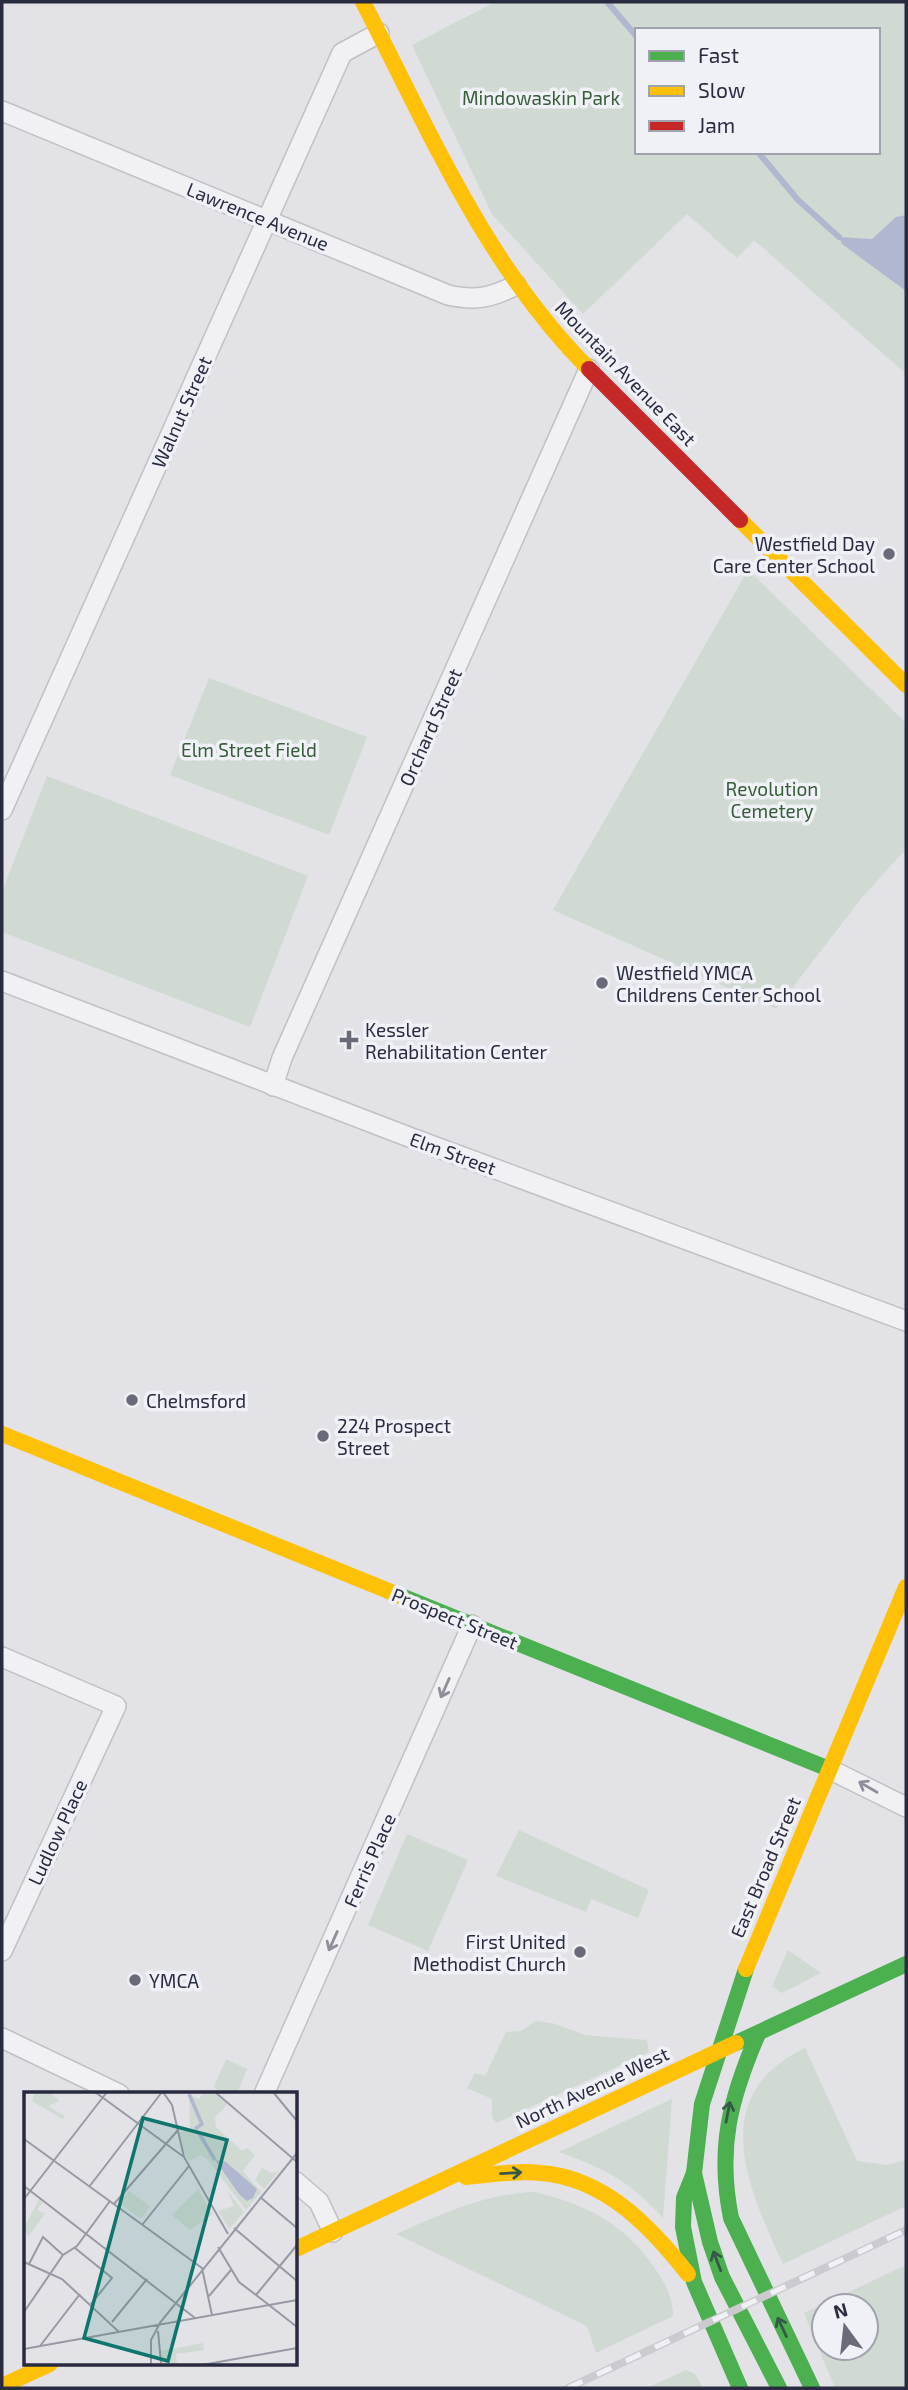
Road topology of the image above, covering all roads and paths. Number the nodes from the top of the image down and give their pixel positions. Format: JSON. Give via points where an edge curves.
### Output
{"nodes":[{"id":1,"x":363,"y":2,"type":"edge"},
{"id":2,"x":379,"y":33,"type":"junction"},
{"id":3,"x":2,"y":111,"type":"edge"},
{"id":4,"x":267,"y":219,"type":"junction"},
{"id":5,"x":516,"y":285,"type":"junction"},
{"id":6,"x":589,"y":369,"type":"junction"},
{"id":7,"x":906,"y":685,"type":"edge"},
{"id":8,"x":2,"y":810,"type":"edge"},
{"id":9,"x":2,"y":981,"type":"edge"},
{"id":10,"x":273,"y":1086,"type":"junction"},
{"id":11,"x":906,"y":1321,"type":"edge"},
{"id":12,"x":2,"y":1434,"type":"edge"},
{"id":13,"x":906,"y":1587,"type":"edge"},
{"id":14,"x":472,"y":1625,"type":"junction"},
{"id":15,"x":2,"y":1657,"type":"edge"},
{"id":16,"x":829,"y":1769,"type":"junction"},
{"id":17,"x":906,"y":1807,"type":"edge"},
{"id":18,"x":2,"y":1951,"type":"edge"},
{"id":19,"x":906,"y":1964,"type":"edge"},
{"id":20,"x":758,"y":2034,"type":"junction"},
{"id":21,"x":2,"y":2038,"type":"edge"},
{"id":22,"x":717,"y":2053,"type":"junction"},
{"id":23,"x":115,"y":2092,"type":"edge"},
{"id":24,"x":265,"y":2092,"type":"edge"},
{"id":25,"x":694,"y":2173,"type":"junction"},
{"id":26,"x":443,"y":2180,"type":"junction"},
{"id":27,"x":298,"y":2184,"type":"edge"},
{"id":28,"x":333,"y":2232,"type":"junction"},
{"id":29,"x":298,"y":2248,"type":"edge"},
{"id":30,"x":694,"y":2282,"type":"junction"},
{"id":31,"x":46,"y":2366,"type":"edge"},
{"id":32,"x":2,"y":2386,"type":"edge"},
{"id":33,"x":740,"y":2388,"type":"edge"},
{"id":34,"x":779,"y":2388,"type":"edge"},
{"id":35,"x":812,"y":2388,"type":"edge"}],
"edges":[{"from":1,"to":2,"type":"street","name":"Mountain Avenue East"},
{"from":2,"to":4,"type":"street","name":"Walnut Street","via":[[342,53]]},
{"from":2,"to":5,"type":"street","name":"Mountain Avenue East","via":[[477,224]]},
{"from":3,"to":4,"type":"street","name":"Lawrence Avenue"},
{"from":4,"to":5,"type":"street","name":"Lawrence Avenue","via":[[448,295],[472,300],[493,297]]},
{"from":4,"to":8,"type":"street","name":"Walnut Street"},
{"from":5,"to":6,"type":"street","name":"Mountain Avenue East"},
{"from":6,"to":7,"type":"street","name":"Mountain Avenue East"},
{"from":6,"to":10,"type":"street","name":"Orchard Street"},
{"from":9,"to":10,"type":"street","name":"Elm Street"},
{"from":10,"to":11,"type":"street","name":"Elm Street"},
{"from":12,"to":14,"type":"street","name":"Prospect Street"},
{"from":13,"to":16,"type":"street","name":"East Broad Street"},
{"from":14,"to":16,"type":"street","name":"Prospect Street"},
{"from":14,"to":24,"type":"street","name":"Ferris Place","one_way":true},
{"from":15,"to":18,"type":"street","name":"Ludlow Place","via":[[116,1706]]},
{"from":17,"to":16,"type":"street","name":"Prospect Street","one_way":true},
{"from":16,"to":22,"type":"street","name":"East Broad Street","via":[[765,1920]]},
{"from":19,"to":20,"type":"street","name":"North Avenue West"},
{"from":20,"to":22,"type":"street","name":"North Avenue West"},
{"from":35,"to":20,"type":"street","one_way":true,"via":[[731,2218],[727,2200],[727,2112]]},
{"from":21,"to":23,"type":"street"},
{"from":22,"to":25,"type":"street","name":"East Broad Street","via":[[700,2115]]},
{"from":22,"to":26,"type":"street","name":"North Avenue West"},
{"from":25,"to":30,"type":"street","name":"East Broad Street","via":[[684,2198],[683,2227]]},
{"from":34,"to":25,"type":"street","name":"East Broad Street","one_way":true,"via":[[720,2270]]},
{"from":26,"to":28,"type":"street","name":"North Avenue West"},
{"from":26,"to":30,"type":"street","one_way":true,"via":[[534,2172],[573,2180],[644,2222]]},
{"from":27,"to":28,"type":"street","via":[[319,2202]]},
{"from":28,"to":29,"type":"street","name":"North Avenue West"},
{"from":30,"to":33,"type":"street","name":"East Broad Street"},
{"from":31,"to":32,"type":"street"}]}
